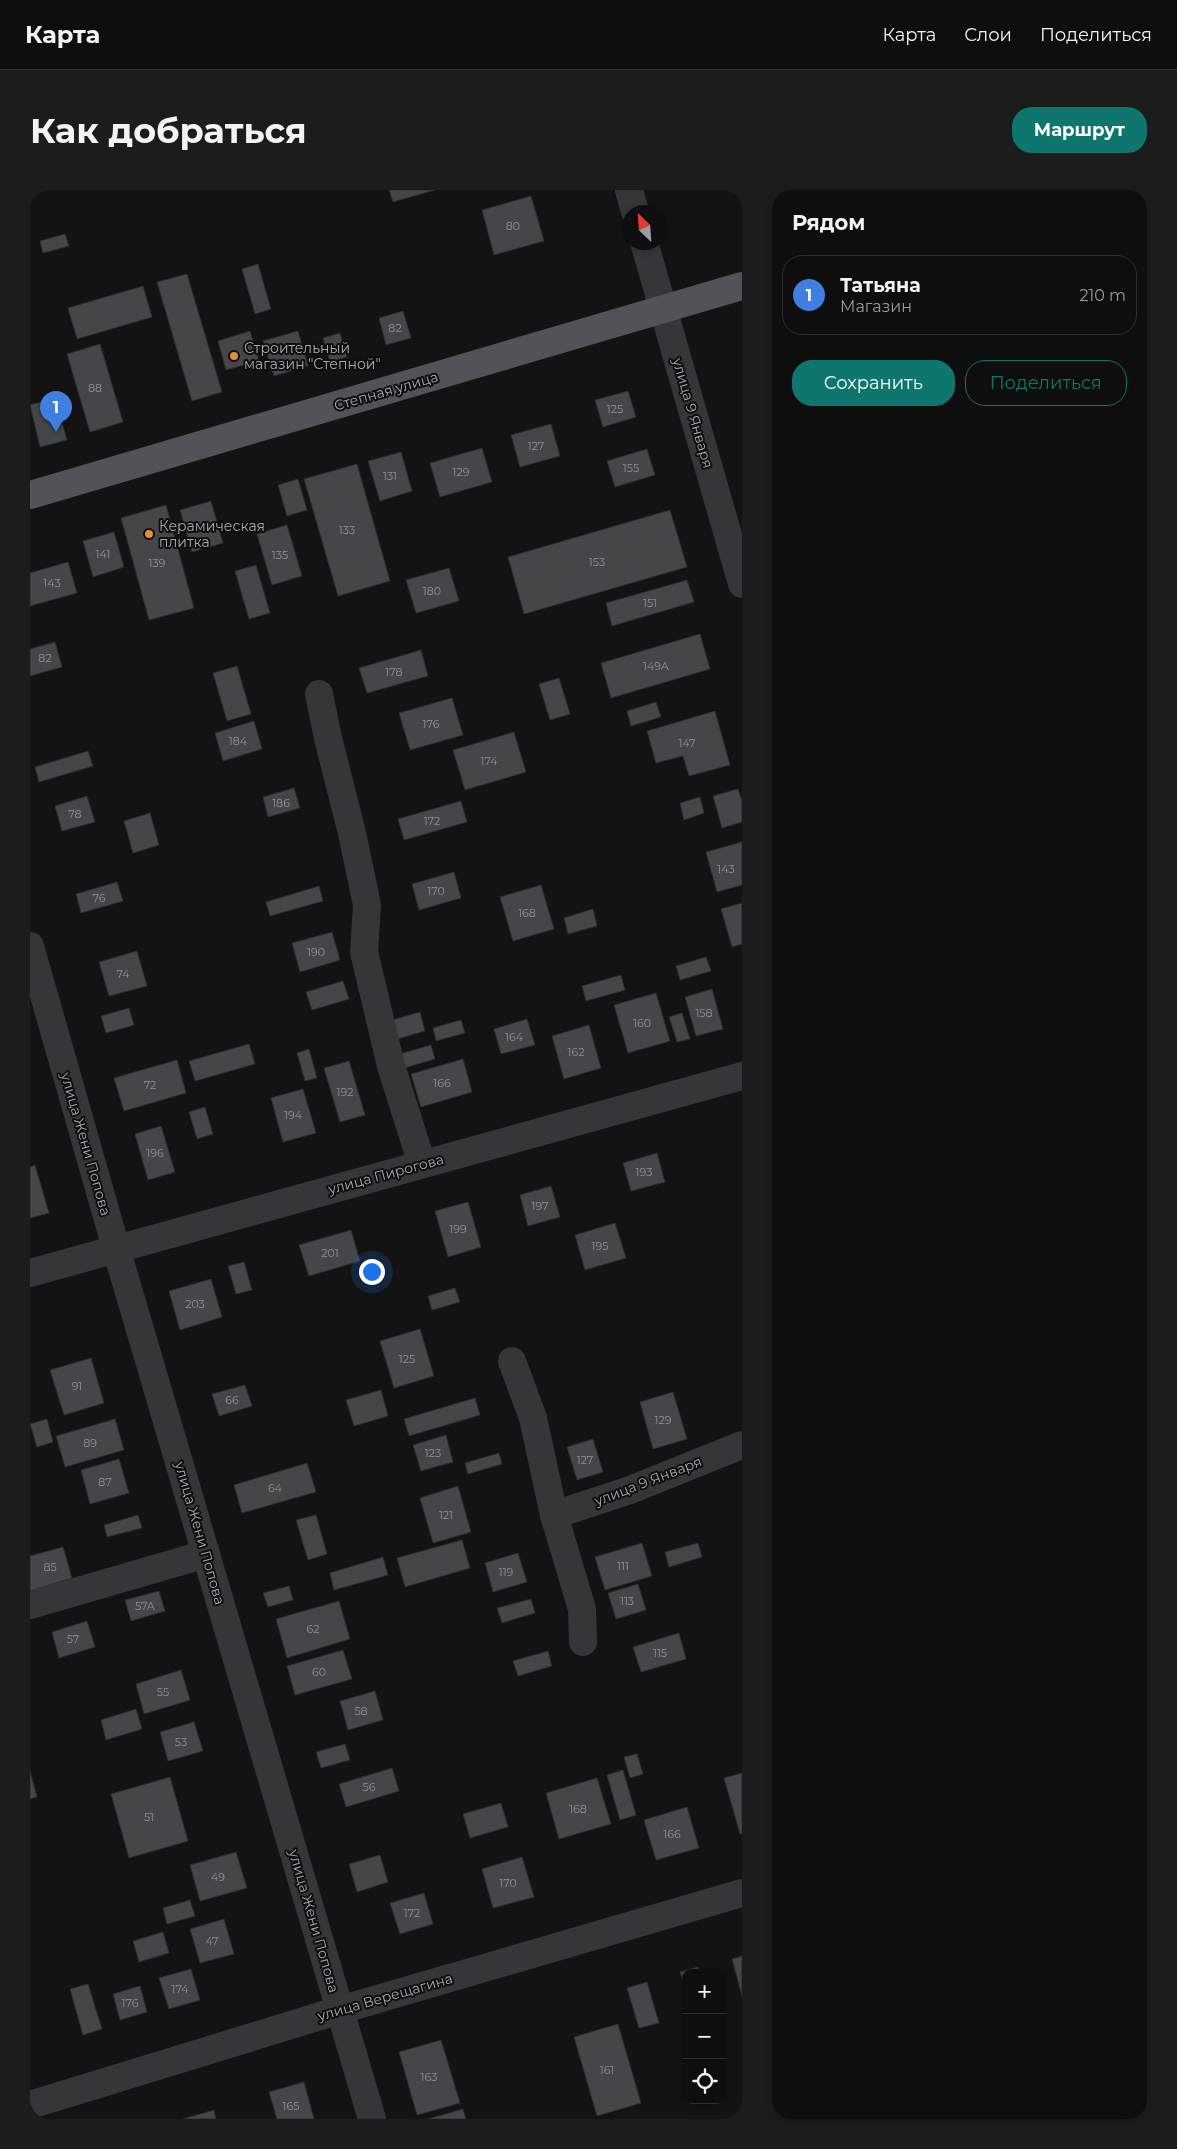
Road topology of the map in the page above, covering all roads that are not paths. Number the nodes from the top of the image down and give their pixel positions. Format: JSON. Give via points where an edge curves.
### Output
{"nodes":[{"id":1,"x":629,"y":190,"type":"edge"},
{"id":2,"x":633,"y":205,"type":"edge"},
{"id":3,"x":646,"y":250,"type":"edge"},
{"id":4,"x":742,"y":286,"type":"edge"},
{"id":5,"x":664,"y":310,"type":"junction"},
{"id":6,"x":30,"y":495,"type":"edge"},
{"id":7,"x":742,"y":584,"type":"edge"},
{"id":8,"x":319,"y":694,"type":"dead end"},
{"id":9,"x":30,"y":946,"type":"edge"},
{"id":10,"x":742,"y":1076,"type":"edge"},
{"id":11,"x":422,"y":1164,"type":"junction"},
{"id":12,"x":116,"y":1248,"type":"junction"},
{"id":13,"x":30,"y":1273,"type":"edge"},
{"id":14,"x":512,"y":1361,"type":"dead end"},
{"id":15,"x":742,"y":1445,"type":"edge"},
{"id":16,"x":554,"y":1515,"type":"junction"},
{"id":17,"x":206,"y":1554,"type":"junction"},
{"id":18,"x":30,"y":1605,"type":"edge"},
{"id":19,"x":583,"y":1642,"type":"dead end"},
{"id":20,"x":742,"y":1893,"type":"edge"},
{"id":21,"x":340,"y":2010,"type":"junction"},
{"id":22,"x":30,"y":2105,"type":"edge"},
{"id":23,"x":372,"y":2119,"type":"edge"}],
"edges":[{"from":1,"to":2,"type":"street"},
{"from":3,"to":5,"type":"street","name":"улица 9 Января"},
{"from":4,"to":5,"type":"main road","name":"Степная улица"},
{"from":5,"to":6,"type":"main road","name":"Степная улица"},
{"from":5,"to":7,"type":"street","name":"улица 9 Января"},
{"from":8,"to":11,"type":"street","via":[[367,905],[364,952],[391,1066]]},
{"from":9,"to":12,"type":"street","name":"улица Жени Попова"},
{"from":10,"to":11,"type":"street","name":"улица Пирогова"},
{"from":11,"to":12,"type":"street","name":"улица Пирогова"},
{"from":12,"to":13,"type":"street","name":"улица Пирогова"},
{"from":12,"to":17,"type":"street","name":"улица Жени Попова"},
{"from":14,"to":16,"type":"street","via":[[533,1418]]},
{"from":15,"to":16,"type":"street","name":"улица 9 Января","via":[[630,1490]]},
{"from":16,"to":19,"type":"street","via":[[582,1609]]},
{"from":17,"to":18,"type":"street"},
{"from":17,"to":21,"type":"street","name":"улица Жени Попова"},
{"from":20,"to":21,"type":"street","name":"улица Верещагина"},
{"from":21,"to":22,"type":"street","name":"улица Верещагина"},
{"from":21,"to":23,"type":"street","name":"улица Жени Попова"}]}
